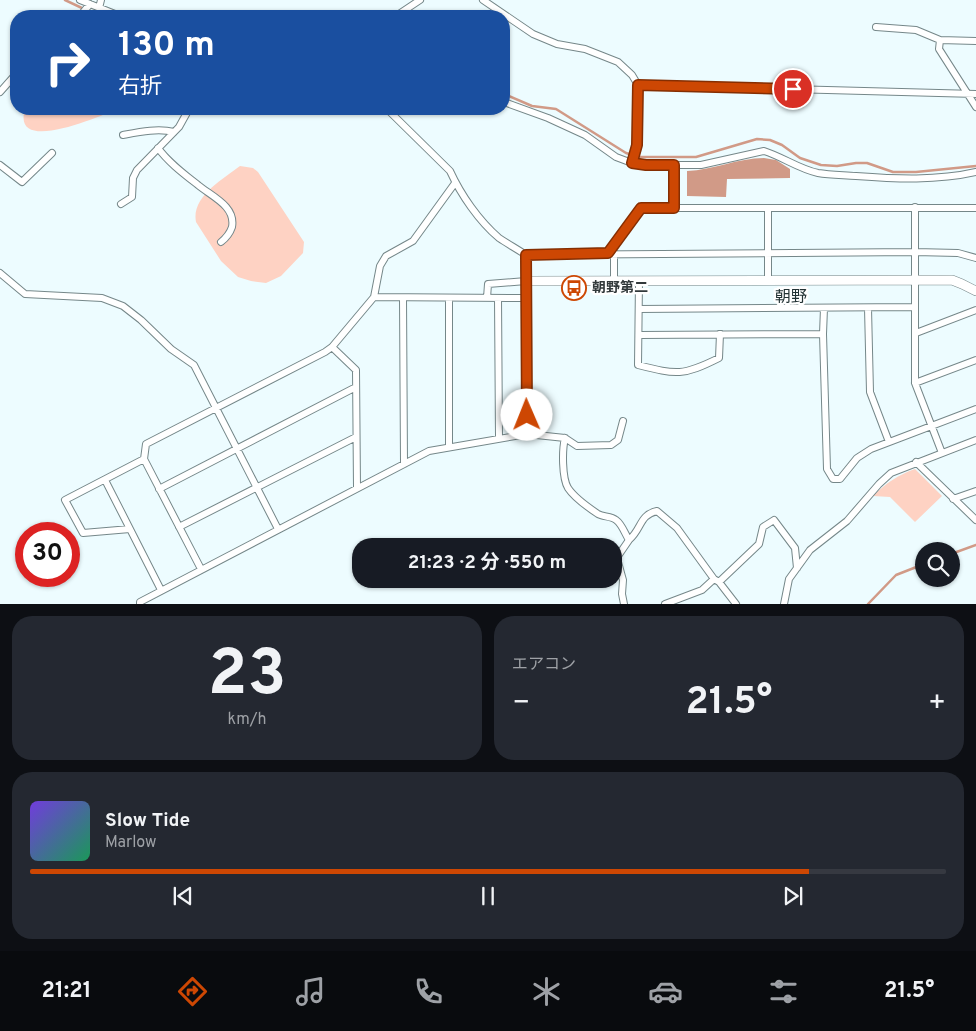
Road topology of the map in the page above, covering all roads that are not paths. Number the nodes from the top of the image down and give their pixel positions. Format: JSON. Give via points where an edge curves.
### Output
{"nodes":[{"id":1,"x":80,"y":0,"type":"edge"},
{"id":2,"x":101,"y":0,"type":"edge"},
{"id":3,"x":420,"y":0,"type":"edge"},
{"id":4,"x":483,"y":0,"type":"edge"},
{"id":5,"x":90,"y":4,"type":"junction"},
{"id":6,"x":99,"y":8,"type":"junction"},
{"id":7,"x":85,"y":10,"type":"edge"},
{"id":8,"x":106,"y":10,"type":"edge"},
{"id":9,"x":405,"y":10,"type":"edge"},
{"id":10,"x":498,"y":10,"type":"edge"},
{"id":11,"x":510,"y":18,"type":"edge"},
{"id":12,"x":876,"y":27,"type":"dead end"},
{"id":13,"x":940,"y":40,"type":"junction"},
{"id":14,"x":976,"y":41,"type":"edge"},
{"id":15,"x":10,"y":81,"type":"edge"},
{"id":16,"x":638,"y":85,"type":"junction"},
{"id":17,"x":0,"y":92,"type":"edge"},
{"id":18,"x":968,"y":94,"type":"junction"},
{"id":19,"x":976,"y":94,"type":"edge"},
{"id":20,"x":510,"y":104,"type":"edge"},
{"id":21,"x":976,"y":107,"type":"edge"},
{"id":22,"x":185,"y":115,"type":"edge"},
{"id":23,"x":393,"y":115,"type":"edge"},
{"id":24,"x":174,"y":132,"type":"junction"},
{"id":25,"x":123,"y":136,"type":"dead end"},
{"id":26,"x":158,"y":148,"type":"junction"},
{"id":27,"x":52,"y":152,"type":"dead end"},
{"id":28,"x":632,"y":163,"type":"junction"},
{"id":29,"x":0,"y":165,"type":"edge"},
{"id":30,"x":674,"y":165,"type":"junction"},
{"id":31,"x":976,"y":172,"type":"edge"},
{"id":32,"x":456,"y":183,"type":"junction"},
{"id":33,"x":121,"y":204,"type":"dead end"},
{"id":34,"x":915,"y":207,"type":"junction"},
{"id":35,"x":674,"y":208,"type":"junction"},
{"id":36,"x":768,"y":208,"type":"junction"},
{"id":37,"x":976,"y":208,"type":"edge"},
{"id":38,"x":220,"y":242,"type":"dead end"},
{"id":39,"x":768,"y":252,"type":"junction"},
{"id":40,"x":915,"y":252,"type":"junction"},
{"id":41,"x":611,"y":253,"type":"junction"},
{"id":42,"x":526,"y":255,"type":"junction"},
{"id":43,"x":976,"y":258,"type":"edge"},
{"id":44,"x":0,"y":273,"type":"edge"},
{"id":45,"x":915,"y":280,"type":"junction"},
{"id":46,"x":526,"y":281,"type":"junction"},
{"id":47,"x":614,"y":281,"type":"junction"},
{"id":48,"x":639,"y":281,"type":"junction"},
{"id":49,"x":768,"y":281,"type":"junction"},
{"id":50,"x":976,"y":291,"type":"edge"},
{"id":51,"x":374,"y":297,"type":"junction"},
{"id":52,"x":403,"y":298,"type":"junction"},
{"id":53,"x":450,"y":298,"type":"junction"},
{"id":54,"x":487,"y":298,"type":"junction"},
{"id":55,"x":498,"y":298,"type":"junction"},
{"id":56,"x":525,"y":298,"type":"junction"},
{"id":57,"x":915,"y":307,"type":"junction"},
{"id":58,"x":824,"y":308,"type":"junction"},
{"id":59,"x":868,"y":308,"type":"junction"},
{"id":60,"x":639,"y":309,"type":"junction"},
{"id":61,"x":976,"y":310,"type":"edge"},
{"id":62,"x":916,"y":333,"type":"junction"},
{"id":63,"x":720,"y":334,"type":"junction"},
{"id":64,"x":823,"y":334,"type":"junction"},
{"id":65,"x":639,"y":335,"type":"junction"},
{"id":66,"x":332,"y":347,"type":"junction"},
{"id":67,"x":976,"y":360,"type":"edge"},
{"id":68,"x":915,"y":383,"type":"junction"},
{"id":69,"x":356,"y":387,"type":"junction"},
{"id":70,"x":215,"y":408,"type":"junction"},
{"id":71,"x":976,"y":410,"type":"edge"},
{"id":72,"x":624,"y":420,"type":"dead end"},
{"id":73,"x":932,"y":426,"type":"junction"},
{"id":74,"x":527,"y":434,"type":"junction"},
{"id":75,"x":356,"y":437,"type":"junction"},
{"id":76,"x":499,"y":438,"type":"junction"},
{"id":77,"x":565,"y":438,"type":"junction"},
{"id":78,"x":976,"y":440,"type":"edge"},
{"id":79,"x":888,"y":442,"type":"junction"},
{"id":80,"x":449,"y":446,"type":"junction"},
{"id":81,"x":236,"y":449,"type":"junction"},
{"id":82,"x":942,"y":453,"type":"junction"},
{"id":83,"x":144,"y":459,"type":"junction"},
{"id":84,"x":916,"y":462,"type":"junction"},
{"id":85,"x":404,"y":464,"type":"junction"},
{"id":86,"x":105,"y":480,"type":"junction"},
{"id":87,"x":257,"y":488,"type":"junction"},
{"id":88,"x":357,"y":488,"type":"junction"},
{"id":89,"x":159,"y":489,"type":"junction"},
{"id":90,"x":976,"y":491,"type":"edge"},
{"id":91,"x":954,"y":499,"type":"junction"},
{"id":92,"x":976,"y":520,"type":"edge"},
{"id":93,"x":179,"y":527,"type":"junction"},
{"id":94,"x":130,"y":529,"type":"junction"},
{"id":95,"x":278,"y":529,"type":"junction"},
{"id":96,"x":629,"y":540,"type":"junction"},
{"id":97,"x":797,"y":568,"type":"junction"},
{"id":98,"x":201,"y":569,"type":"junction"},
{"id":99,"x":717,"y":580,"type":"junction"},
{"id":100,"x":161,"y":590,"type":"junction"},
{"id":101,"x":140,"y":604,"type":"edge"},
{"id":102,"x":624,"y":604,"type":"edge"},
{"id":103,"x":666,"y":604,"type":"edge"},
{"id":104,"x":736,"y":604,"type":"edge"},
{"id":105,"x":784,"y":604,"type":"edge"}],
"edges":[{"from":1,"to":5,"type":"street"},
{"from":2,"to":6,"type":"street"},
{"from":3,"to":9,"type":"street"},
{"from":4,"to":10,"type":"street"},
{"from":5,"to":6,"type":"street"},
{"from":5,"to":7,"type":"street"},
{"from":6,"to":8,"type":"street"},
{"from":11,"to":16,"type":"street","via":[[533,34],[557,44],[585,49],[618,62]]},
{"from":12,"to":13,"type":"street","via":[[916,30]]},
{"from":13,"to":14,"type":"street"},
{"from":13,"to":18,"type":"street","via":[[939,48]]},
{"from":15,"to":17,"type":"street"},
{"from":16,"to":18,"type":"street"},
{"from":16,"to":28,"type":"street","via":[[637,145]]},
{"from":18,"to":19,"type":"street"},
{"from":18,"to":21,"type":"street"},
{"from":20,"to":28,"type":"street","via":[[585,135],[616,157]]},
{"from":22,"to":24,"type":"street"},
{"from":23,"to":32,"type":"street","via":[[450,171]]},
{"from":24,"to":25,"type":"street","via":[[167,130]]},
{"from":24,"to":26,"type":"street"},
{"from":26,"to":33,"type":"street","via":[[137,170],[132,197]]},
{"from":26,"to":38,"type":"street","via":[[166,159],[231,213],[231,231]]},
{"from":27,"to":29,"type":"street","via":[[22,182]]},
{"from":28,"to":30,"type":"street"},
{"from":30,"to":31,"type":"street","via":[[701,165],[764,151],[818,173],[920,179]]},
{"from":30,"to":35,"type":"street"},
{"from":32,"to":42,"type":"street","via":[[479,217],[498,237]]},
{"from":32,"to":51,"type":"street","via":[[413,241],[386,256],[380,266]]},
{"from":34,"to":36,"type":"street"},
{"from":34,"to":37,"type":"street"},
{"from":34,"to":40,"type":"street"},
{"from":35,"to":36,"type":"street"},
{"from":35,"to":41,"type":"street","via":[[641,208]]},
{"from":36,"to":39,"type":"street"},
{"from":39,"to":40,"type":"street"},
{"from":39,"to":41,"type":"street"},
{"from":39,"to":49,"type":"street"},
{"from":40,"to":43,"type":"street","via":[[958,253]]},
{"from":40,"to":45,"type":"street"},
{"from":41,"to":42,"type":"street"},
{"from":41,"to":47,"type":"street"},
{"from":42,"to":46,"type":"street"},
{"from":44,"to":70,"type":"street","via":[[25,294],[102,298],[123,306],[194,365]]},
{"from":45,"to":49,"type":"street"},
{"from":45,"to":50,"type":"street","via":[[952,280]]},
{"from":45,"to":57,"type":"street"},
{"from":46,"to":47,"type":"street"},
{"from":46,"to":54,"type":"street","via":[[488,284]]},
{"from":46,"to":56,"type":"street"},
{"from":47,"to":48,"type":"street"},
{"from":48,"to":49,"type":"street"},
{"from":48,"to":60,"type":"street"},
{"from":51,"to":52,"type":"street"},
{"from":51,"to":66,"type":"street"},
{"from":52,"to":53,"type":"street"},
{"from":52,"to":85,"type":"street"},
{"from":53,"to":54,"type":"street"},
{"from":53,"to":80,"type":"street"},
{"from":54,"to":55,"type":"street"},
{"from":55,"to":56,"type":"street"},
{"from":55,"to":76,"type":"street"},
{"from":56,"to":74,"type":"street"},
{"from":57,"to":59,"type":"street"},
{"from":57,"to":62,"type":"street"},
{"from":58,"to":59,"type":"street"},
{"from":58,"to":60,"type":"street"},
{"from":58,"to":64,"type":"street"},
{"from":59,"to":79,"type":"street","via":[[870,392]]},
{"from":60,"to":65,"type":"street"},
{"from":61,"to":62,"type":"street"},
{"from":62,"to":68,"type":"street"},
{"from":63,"to":64,"type":"street"},
{"from":63,"to":65,"type":"street"},
{"from":63,"to":65,"type":"street","via":[[719,358],[683,372],[666,372],[638,365]]},
{"from":64,"to":79,"type":"street","via":[[827,469],[830,475],[833,479],[840,479],[857,458]]},
{"from":66,"to":69,"type":"street","via":[[356,370]]},
{"from":66,"to":70,"type":"street"},
{"from":67,"to":68,"type":"street"},
{"from":68,"to":73,"type":"street"},
{"from":69,"to":75,"type":"street"},
{"from":69,"to":81,"type":"street"},
{"from":70,"to":81,"type":"street"},
{"from":70,"to":83,"type":"street","via":[[146,444]]},
{"from":71,"to":73,"type":"street"},
{"from":72,"to":77,"type":"street","via":[[618,440],[611,445],[577,446]]},
{"from":73,"to":79,"type":"street"},
{"from":73,"to":82,"type":"street"},
{"from":74,"to":76,"type":"street"},
{"from":74,"to":77,"type":"street"},
{"from":75,"to":87,"type":"street"},
{"from":75,"to":88,"type":"street"},
{"from":76,"to":80,"type":"street"},
{"from":77,"to":96,"type":"street","via":[[564,464],[569,490],[599,514],[618,521]]},
{"from":78,"to":82,"type":"street"},
{"from":80,"to":85,"type":"street","via":[[429,450]]},
{"from":81,"to":87,"type":"street"},
{"from":81,"to":89,"type":"street"},
{"from":82,"to":84,"type":"street"},
{"from":83,"to":86,"type":"street"},
{"from":83,"to":89,"type":"street"},
{"from":84,"to":91,"type":"street"},
{"from":84,"to":97,"type":"street","via":[[890,473],[847,521],[810,550]]},
{"from":85,"to":88,"type":"street"},
{"from":86,"to":94,"type":"street"},
{"from":86,"to":94,"type":"street","via":[[65,500],[83,534]]},
{"from":87,"to":93,"type":"street"},
{"from":87,"to":95,"type":"street"},
{"from":88,"to":95,"type":"street"},
{"from":89,"to":93,"type":"street"},
{"from":90,"to":91,"type":"street"},
{"from":91,"to":92,"type":"street"},
{"from":93,"to":98,"type":"street"},
{"from":94,"to":100,"type":"street"},
{"from":95,"to":98,"type":"street"},
{"from":96,"to":99,"type":"street","via":[[644,517],[657,511],[677,528]]},
{"from":96,"to":102,"type":"street","via":[[618,556]]},
{"from":97,"to":99,"type":"street","via":[[795,548],[774,520],[763,526],[759,544]]},
{"from":97,"to":105,"type":"street","via":[[789,579]]},
{"from":98,"to":100,"type":"street"},
{"from":99,"to":103,"type":"street","via":[[702,590]]},
{"from":99,"to":104,"type":"street"},
{"from":100,"to":101,"type":"street"}]}
